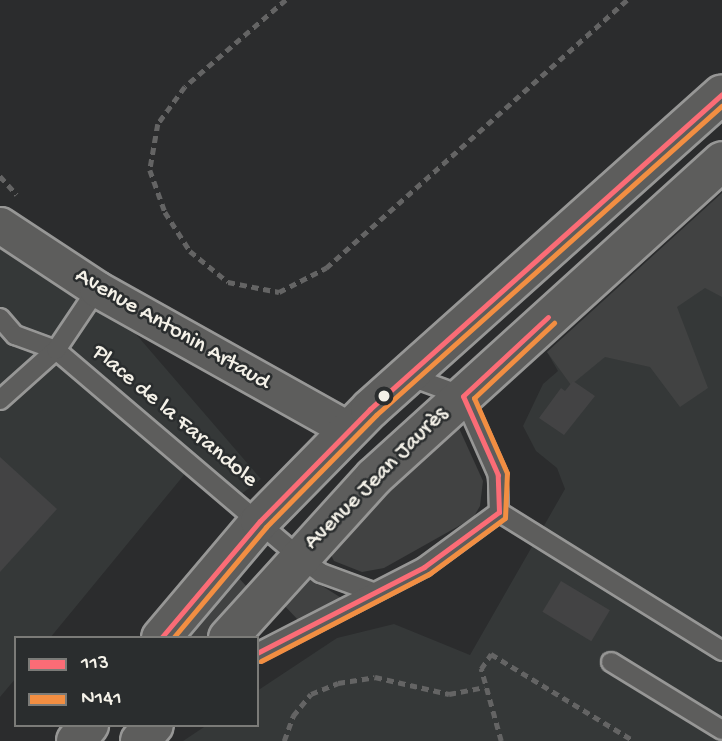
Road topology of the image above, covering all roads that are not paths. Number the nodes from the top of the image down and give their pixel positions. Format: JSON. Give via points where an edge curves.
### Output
{"nodes":[{"id":1,"x":722,"y":94,"type":"edge"},
{"id":2,"x":722,"y":161,"type":"edge"},
{"id":3,"x":12,"y":214,"type":"edge"},
{"id":4,"x":97,"y":289,"type":"junction"},
{"id":5,"x":0,"y":318,"type":"edge"},
{"id":6,"x":56,"y":351,"type":"junction"},
{"id":7,"x":406,"y":375,"type":"junction"},
{"id":8,"x":463,"y":396,"type":"junction"},
{"id":9,"x":0,"y":400,"type":"edge"},
{"id":10,"x":349,"y":430,"type":"junction"},
{"id":11,"x":499,"y":512,"type":"junction"},
{"id":12,"x":261,"y":521,"type":"junction"},
{"id":13,"x":299,"y":557,"type":"junction"},
{"id":14,"x":373,"y":592,"type":"junction"},
{"id":15,"x":163,"y":636,"type":"edge"},
{"id":16,"x":230,"y":636,"type":"edge"},
{"id":17,"x":722,"y":651,"type":"edge"},
{"id":18,"x":259,"y":652,"type":"edge"},
{"id":19,"x":611,"y":662,"type":"dead end"},
{"id":20,"x":87,"y":727,"type":"edge"},
{"id":21,"x":722,"y":730,"type":"edge"},
{"id":22,"x":76,"y":741,"type":"edge"}],
"edges":[{"from":1,"to":7,"type":"main road"},
{"from":2,"to":8,"type":"main road","name":"Avenue Jean Jaurès"},
{"from":3,"to":4,"type":"street","name":"Avenue Antonin Artaud"},
{"from":4,"to":6,"type":"lane"},
{"from":4,"to":10,"type":"street","name":"Avenue Antonin Artaud"},
{"from":5,"to":6,"type":"lane","name":"Place de la Farandole","via":[[15,335]]},
{"from":6,"to":9,"type":"lane"},
{"from":6,"to":12,"type":"lane","name":"Place de la Farandole"},
{"from":7,"to":8,"type":"lane"},
{"from":7,"to":10,"type":"main road"},
{"from":8,"to":11,"type":"lane","via":[[498,475]]},
{"from":8,"to":13,"type":"main road","name":"Avenue Jean Jaurès","via":[[374,477]]},
{"from":10,"to":12,"type":"main road"},
{"from":11,"to":14,"type":"lane","via":[[424,567]]},
{"from":11,"to":17,"type":"lane"},
{"from":12,"to":13,"type":"lane","name":"Place de la Farandole"},
{"from":12,"to":15,"type":"main road"},
{"from":13,"to":14,"type":"lane","name":"Place de la Farandole","via":[[321,573]]},
{"from":13,"to":16,"type":"main road","name":"Avenue Jean Jaurès"},
{"from":14,"to":18,"type":"lane"},
{"from":19,"to":21,"type":"lane"},
{"from":20,"to":22,"type":"main road"}]}
